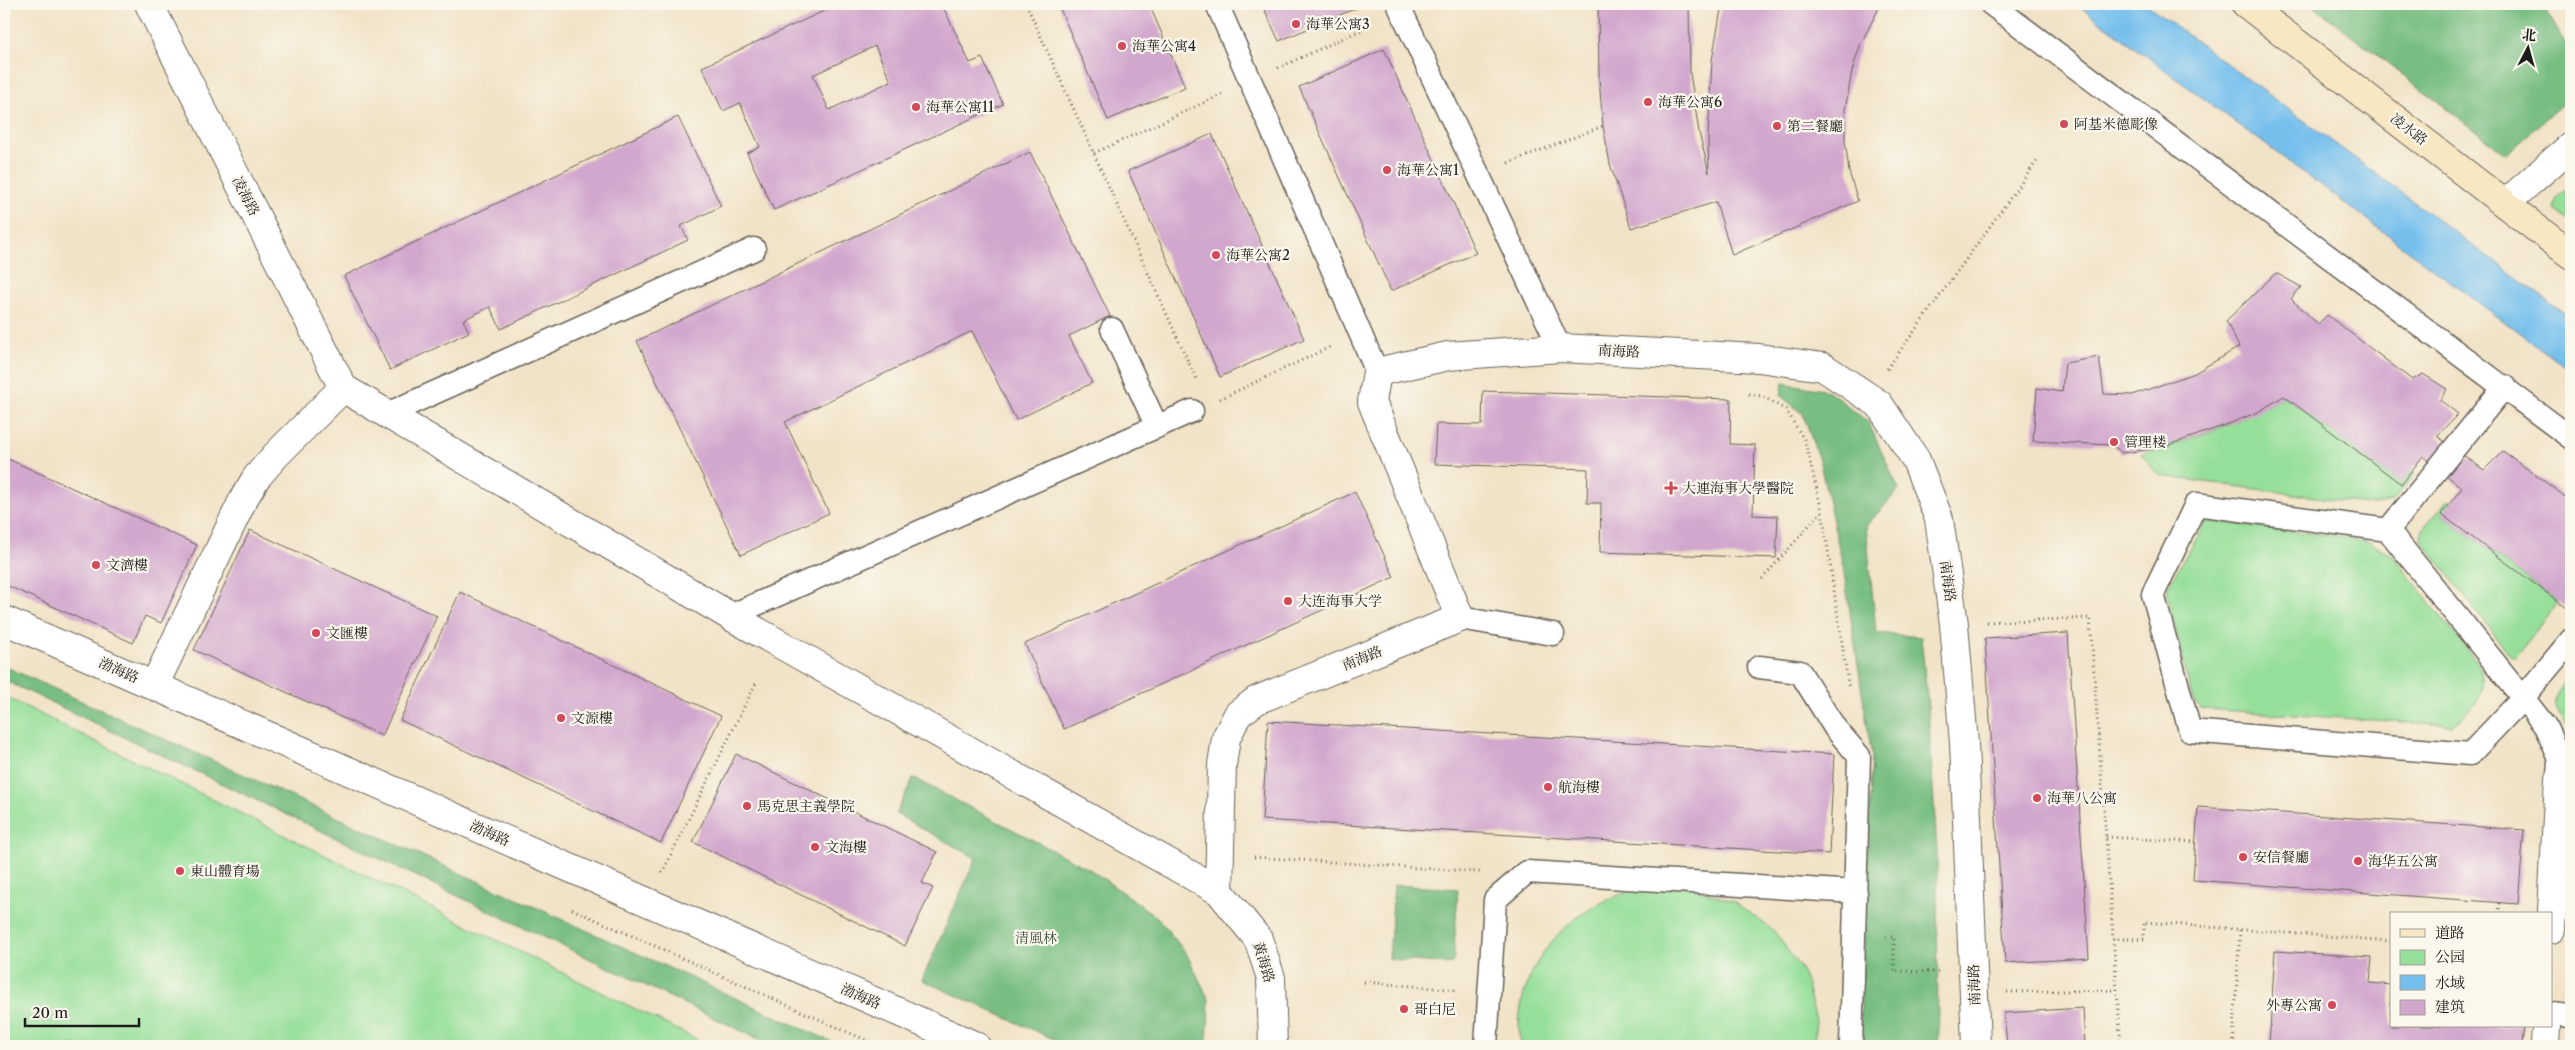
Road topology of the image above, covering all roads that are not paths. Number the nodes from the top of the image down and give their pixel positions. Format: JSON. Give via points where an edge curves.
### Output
{"nodes":[{"id":1,"x":149,"y":4,"type":"edge"},
{"id":2,"x":1217,"y":4,"type":"edge"},
{"id":3,"x":1398,"y":4,"type":"edge"},
{"id":4,"x":1991,"y":4,"type":"edge"},
{"id":5,"x":2246,"y":4,"type":"edge"},
{"id":6,"x":2571,"y":146,"type":"edge"},
{"id":7,"x":2506,"y":203,"type":"junction"},
{"id":8,"x":754,"y":249,"type":"dead end"},
{"id":9,"x":2571,"y":255,"type":"edge"},
{"id":10,"x":1112,"y":329,"type":"dead end"},
{"id":11,"x":1560,"y":348,"type":"junction"},
{"id":12,"x":1376,"y":372,"type":"junction"},
{"id":13,"x":2505,"y":386,"type":"junction"},
{"id":14,"x":343,"y":388,"type":"junction"},
{"id":15,"x":1192,"y":411,"type":"dead end"},
{"id":16,"x":387,"y":414,"type":"junction"},
{"id":17,"x":1157,"y":427,"type":"junction"},
{"id":18,"x":2571,"y":438,"type":"edge"},
{"id":19,"x":2388,"y":530,"type":"junction"},
{"id":20,"x":730,"y":616,"type":"junction"},
{"id":21,"x":1460,"y":618,"type":"junction"},
{"id":22,"x":4,"y":620,"type":"edge"},
{"id":23,"x":1553,"y":634,"type":"dead end"},
{"id":24,"x":2571,"y":640,"type":"edge"},
{"id":25,"x":1759,"y":667,"type":"dead end"},
{"id":26,"x":154,"y":686,"type":"junction"},
{"id":27,"x":2522,"y":698,"type":"junction"},
{"id":28,"x":2565,"y":780,"type":"edge"},
{"id":29,"x":2564,"y":832,"type":"edge"},
{"id":30,"x":1219,"y":891,"type":"junction"},
{"id":31,"x":1856,"y":892,"type":"junction"},
{"id":32,"x":2552,"y":922,"type":"edge"},
{"id":33,"x":2552,"y":1014,"type":"edge"},
{"id":34,"x":2571,"y":1016,"type":"edge"},
{"id":35,"x":2546,"y":1028,"type":"edge"},
{"id":36,"x":976,"y":1046,"type":"edge"},
{"id":37,"x":1273,"y":1046,"type":"edge"},
{"id":38,"x":1486,"y":1046,"type":"edge"},
{"id":39,"x":1851,"y":1046,"type":"edge"},
{"id":40,"x":1976,"y":1046,"type":"edge"},
{"id":41,"x":2545,"y":1046,"type":"edge"}],
"edges":[{"from":1,"to":14,"type":"street","name":"凌海路"},
{"from":2,"to":12,"type":"lane"},
{"from":3,"to":11,"type":"lane"},
{"from":4,"to":13,"type":"lane"},
{"from":5,"to":7,"type":"main road","name":"凌水路"},
{"from":6,"to":7,"type":"street"},
{"from":7,"to":9,"type":"main road","name":"凌水路"},
{"from":8,"to":16,"type":"lane"},
{"from":10,"to":17,"type":"lane"},
{"from":11,"to":12,"type":"street","name":"南海路","via":[[1448,356]]},
{"from":11,"to":40,"type":"street","name":"南海路","via":[[1758,358],[1823,367],[1879,404],[1916,460],[1939,519],[1954,624],[1964,743]]},
{"from":12,"to":21,"type":"street","via":[[1372,402]]},
{"from":13,"to":18,"type":"lane"},
{"from":13,"to":19,"type":"lane"},
{"from":14,"to":16,"type":"street"},
{"from":14,"to":26,"type":"street","via":[[256,478]]},
{"from":15,"to":17,"type":"lane"},
{"from":16,"to":20,"type":"street"},
{"from":17,"to":20,"type":"lane"},
{"from":19,"to":27,"type":"lane"},
{"from":19,"to":27,"type":"lane","via":[[2196,504],[2153,594],[2190,730],[2470,754]]},
{"from":20,"to":30,"type":"street"},
{"from":21,"to":23,"type":"lane"},
{"from":21,"to":30,"type":"street","name":"南海路","via":[[1257,700],[1238,714],[1226,738],[1222,765]]},
{"from":22,"to":26,"type":"street","name":"渤海路"},
{"from":24,"to":27,"type":"lane"},
{"from":25,"to":31,"type":"lane","via":[[1800,672],[1835,728],[1859,756]]},
{"from":26,"to":36,"type":"street","name":"渤海路"},
{"from":27,"to":28,"type":"lane","via":[[2545,726],[2560,759]]},
{"from":28,"to":29,"type":"street"},
{"from":29,"to":32,"type":"street"},
{"from":30,"to":37,"type":"street","name":"黃海路","via":[[1258,939],[1271,978]]},
{"from":31,"to":38,"type":"lane","via":[[1527,872],[1496,900]]},
{"from":31,"to":39,"type":"lane"},
{"from":33,"to":34,"type":"lane"},
{"from":35,"to":41,"type":"street"}]}
